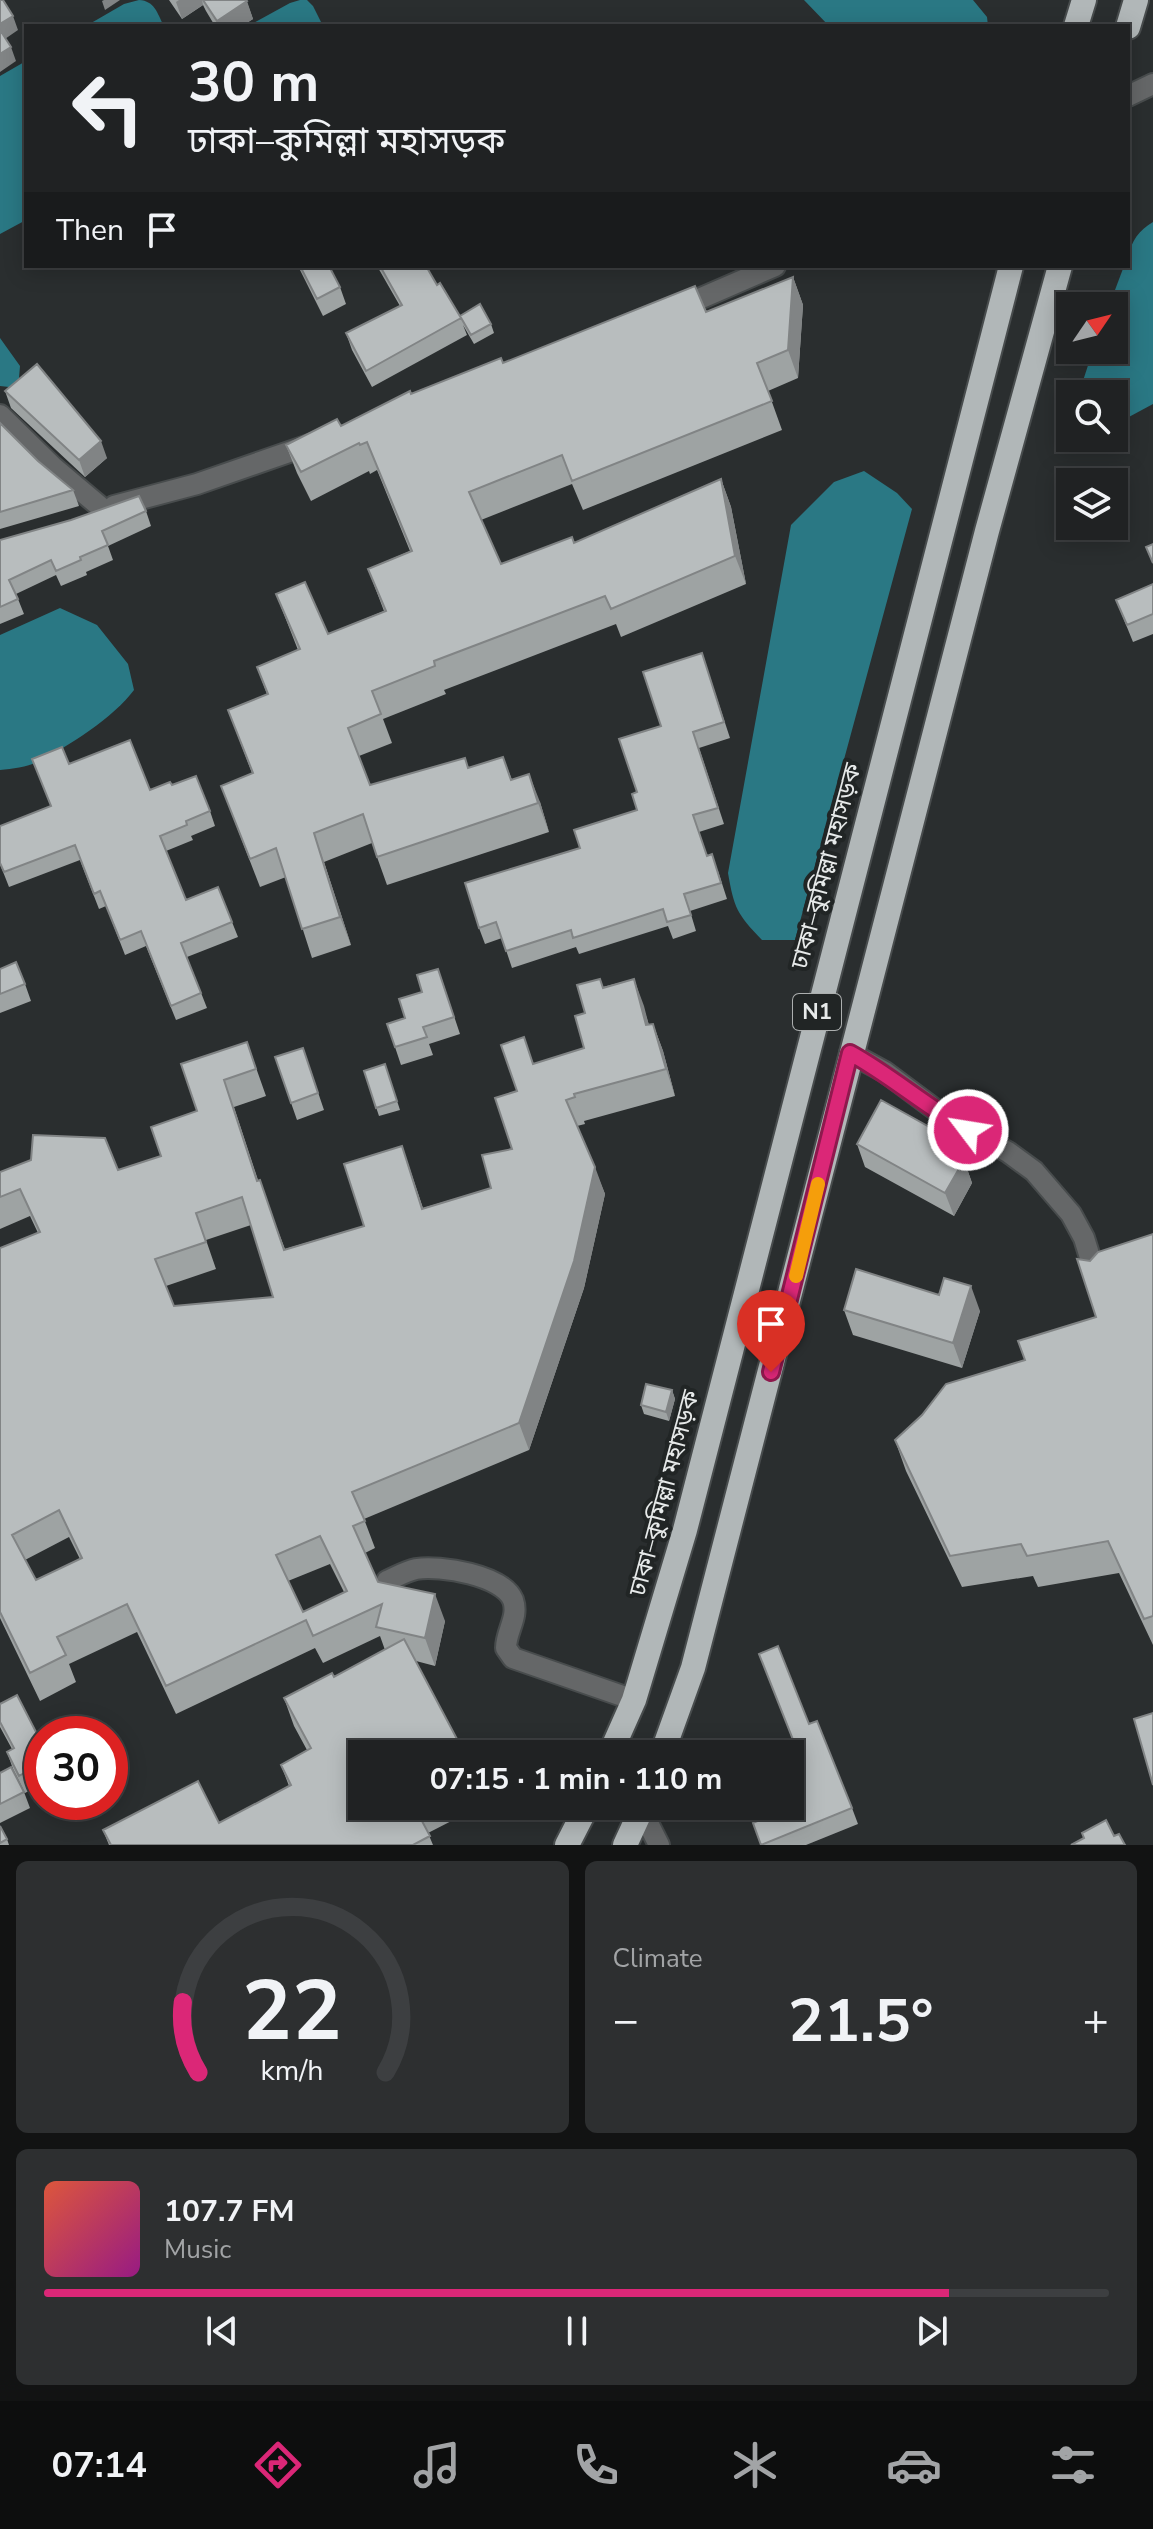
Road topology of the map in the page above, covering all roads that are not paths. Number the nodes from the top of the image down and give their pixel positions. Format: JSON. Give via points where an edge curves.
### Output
{"nodes":[{"id":1,"x":1084,"y":0,"type":"edge"},
{"id":2,"x":1136,"y":0,"type":"edge"},
{"id":3,"x":1077,"y":24,"type":"edge"},
{"id":4,"x":1129,"y":24,"type":"edge"},
{"id":5,"x":1153,"y":84,"type":"edge"},
{"id":6,"x":1130,"y":95,"type":"edge"},
{"id":7,"x":770,"y":268,"type":"edge"},
{"id":8,"x":1010,"y":268,"type":"edge"},
{"id":9,"x":1059,"y":268,"type":"edge"},
{"id":10,"x":651,"y":319,"type":"edge"},
{"id":11,"x":0,"y":415,"type":"edge"},
{"id":12,"x":330,"y":438,"type":"edge"},
{"id":13,"x":104,"y":510,"type":"junction"},
{"id":14,"x":84,"y":518,"type":"edge"},
{"id":15,"x":850,"y":1053,"type":"junction"},
{"id":16,"x":1097,"y":1280,"type":"edge"},
{"id":17,"x":387,"y":1581,"type":"edge"},
{"id":18,"x":634,"y":1700,"type":"junction"},
{"id":19,"x":616,"y":1740,"type":"edge"},
{"id":20,"x":667,"y":1740,"type":"edge"},
{"id":21,"x":580,"y":1820,"type":"edge"},
{"id":22,"x":637,"y":1820,"type":"edge"},
{"id":23,"x":647,"y":1820,"type":"edge"},
{"id":24,"x":567,"y":1845,"type":"edge"},
{"id":25,"x":625,"y":1845,"type":"edge"},
{"id":26,"x":659,"y":1845,"type":"edge"}],
"edges":[{"from":1,"to":3,"type":"highway"},
{"from":2,"to":4,"type":"highway"},
{"from":5,"to":6,"type":"street"},
{"from":7,"to":10,"type":"street"},
{"from":8,"to":18,"type":"highway","name":"ঢাকা–কুমিল্লা মহাসড়ক","number":"N1","via":[[685,1530]]},
{"from":9,"to":15,"type":"highway","number":"N1"},
{"from":11,"to":13,"type":"street"},
{"from":12,"to":13,"type":"street"},
{"from":13,"to":14,"type":"street"},
{"from":15,"to":16,"type":"street","via":[[1034,1171],[1071,1214]]},
{"from":15,"to":20,"type":"highway","number":"N1","via":[[693,1668]]},
{"from":17,"to":18,"type":"street","via":[[417,1569],[447,1569],[490,1580],[512,1598],[516,1612],[506,1648],[513,1658]]},
{"from":18,"to":19,"type":"highway","name":"ঢাকা–কুমিল্লা মহাসড়ক","number":"N1"},
{"from":21,"to":24,"type":"highway"},
{"from":22,"to":25,"type":"highway"},
{"from":23,"to":26,"type":"street"}]}
